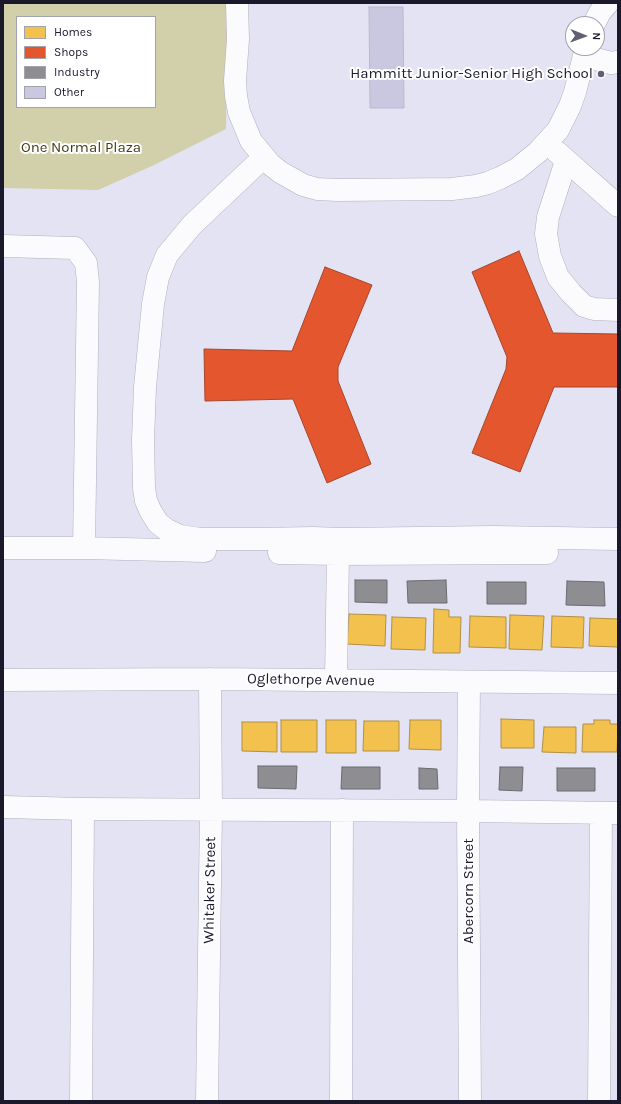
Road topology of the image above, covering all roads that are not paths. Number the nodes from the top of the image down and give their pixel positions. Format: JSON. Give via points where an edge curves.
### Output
{"nodes":[{"id":1,"x":237,"y":3,"type":"edge"},
{"id":2,"x":608,"y":3,"type":"edge"},
{"id":3,"x":598,"y":16,"type":"edge"},
{"id":4,"x":584,"y":56,"type":"edge"},
{"id":5,"x":594,"y":56,"type":"edge"},
{"id":6,"x":618,"y":62,"type":"edge"},
{"id":7,"x":547,"y":142,"type":"junction"},
{"id":8,"x":264,"y":157,"type":"junction"},
{"id":9,"x":566,"y":161,"type":"junction"},
{"id":10,"x":618,"y":206,"type":"edge"},
{"id":11,"x":3,"y":246,"type":"edge"},
{"id":12,"x":618,"y":310,"type":"edge"},
{"id":13,"x":618,"y":539,"type":"edge"},
{"id":14,"x":3,"y":548,"type":"edge"},
{"id":15,"x":84,"y":548,"type":"junction"},
{"id":16,"x":618,"y":553,"type":"edge"},
{"id":17,"x":338,"y":554,"type":"junction"},
{"id":18,"x":210,"y":679,"type":"junction"},
{"id":19,"x":3,"y":680,"type":"edge"},
{"id":20,"x":336,"y":680,"type":"junction"},
{"id":21,"x":469,"y":682,"type":"junction"},
{"id":22,"x":618,"y":683,"type":"edge"},
{"id":23,"x":3,"y":807,"type":"edge"},
{"id":24,"x":83,"y":809,"type":"junction"},
{"id":25,"x":211,"y":810,"type":"junction"},
{"id":26,"x":342,"y":810,"type":"junction"},
{"id":27,"x":468,"y":811,"type":"junction"},
{"id":28,"x":610,"y":814,"type":"edge"},
{"id":29,"x":81,"y":1101,"type":"edge"},
{"id":30,"x":208,"y":1101,"type":"edge"},
{"id":31,"x":341,"y":1101,"type":"edge"},
{"id":32,"x":470,"y":1101,"type":"edge"},
{"id":33,"x":599,"y":1101,"type":"edge"}],
"edges":[{"from":1,"to":8,"type":"street","via":[[236,96],[239,112],[251,141]]},
{"from":2,"to":3,"type":"street"},
{"from":4,"to":7,"type":"street","via":[[570,106],[558,130]]},
{"from":5,"to":6,"type":"street","via":[[611,63]]},
{"from":7,"to":8,"type":"street","via":[[528,161],[500,178],[476,186],[452,189],[318,189],[303,185],[280,172]]},
{"from":7,"to":9,"type":"street"},
{"from":8,"to":13,"type":"street","via":[[192,225],[167,255],[158,276],[145,388],[143,440],[146,501],[158,523],[180,536],[200,539]]},
{"from":9,"to":10,"type":"street"},
{"from":9,"to":12,"type":"street","via":[[548,217],[546,234],[550,256],[558,277],[584,306]]},
{"from":11,"to":15,"type":"street","via":[[75,248],[86,263],[88,282]]},
{"from":14,"to":15,"type":"street"},
{"from":15,"to":17,"type":"street"},
{"from":16,"to":17,"type":"street"},
{"from":17,"to":20,"type":"street"},
{"from":18,"to":19,"type":"street","name":"Oglethorpe Avenue"},
{"from":18,"to":20,"type":"street","name":"Oglethorpe Avenue"},
{"from":18,"to":25,"type":"street","name":"Whitaker Street"},
{"from":20,"to":21,"type":"street","name":"Oglethorpe Avenue"},
{"from":21,"to":22,"type":"street","name":"Oglethorpe Avenue"},
{"from":21,"to":27,"type":"street","name":"Abercorn Street"},
{"from":23,"to":24,"type":"street"},
{"from":24,"to":25,"type":"street"},
{"from":24,"to":29,"type":"street"},
{"from":25,"to":26,"type":"street"},
{"from":25,"to":30,"type":"street","name":"Whitaker Street"},
{"from":26,"to":27,"type":"street"},
{"from":26,"to":31,"type":"street"},
{"from":27,"to":28,"type":"street"},
{"from":27,"to":32,"type":"street","name":"Abercorn Street"},
{"from":28,"to":33,"type":"street"}]}
